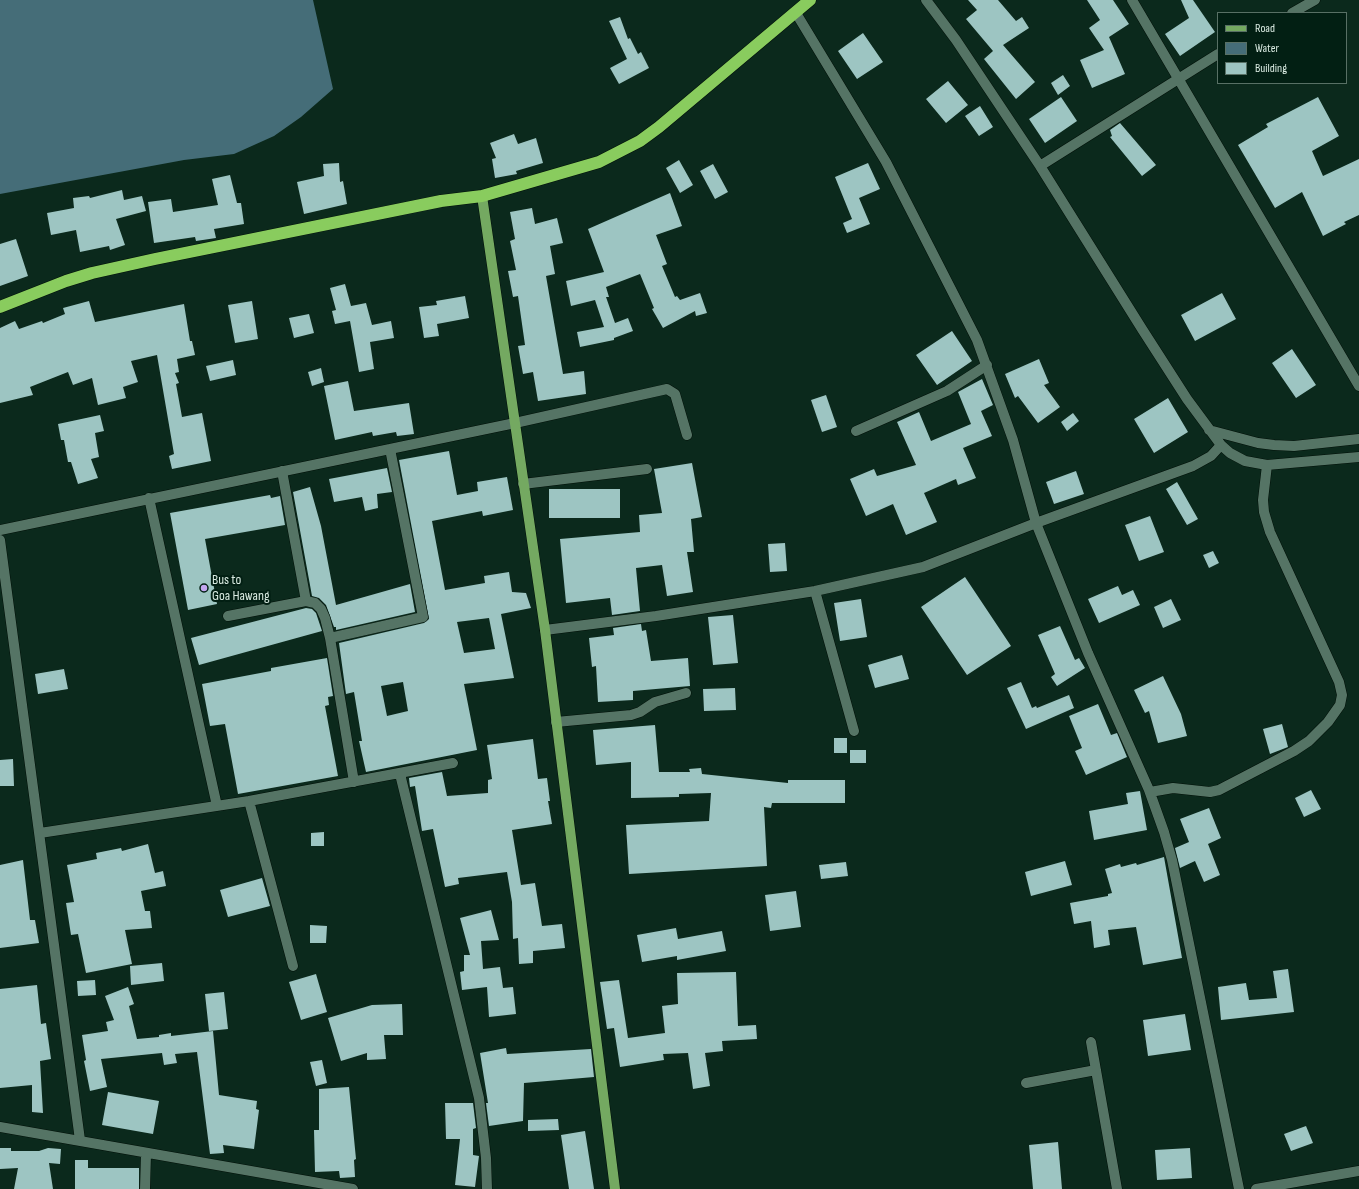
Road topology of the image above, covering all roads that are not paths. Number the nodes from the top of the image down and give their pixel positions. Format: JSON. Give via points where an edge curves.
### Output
{"nodes":[{"id":1,"x":810,"y":0,"type":"edge"},
{"id":2,"x":926,"y":0,"type":"edge"},
{"id":3,"x":1132,"y":0,"type":"edge"},
{"id":4,"x":1315,"y":0,"type":"edge"},
{"id":5,"x":1294,"y":12,"type":"edge"},
{"id":6,"x":796,"y":13,"type":"junction"},
{"id":7,"x":1217,"y":55,"type":"edge"},
{"id":8,"x":1178,"y":79,"type":"junction"},
{"id":9,"x":1040,"y":166,"type":"junction"},
{"id":10,"x":482,"y":196,"type":"junction"},
{"id":11,"x":0,"y":307,"type":"edge"},
{"id":12,"x":987,"y":365,"type":"junction"},
{"id":13,"x":1359,"y":386,"type":"edge"},
{"id":14,"x":514,"y":423,"type":"junction"},
{"id":15,"x":1209,"y":430,"type":"junction"},
{"id":16,"x":856,"y":431,"type":"dead end"},
{"id":17,"x":687,"y":435,"type":"dead end"},
{"id":18,"x":1359,"y":439,"type":"edge"},
{"id":19,"x":1221,"y":445,"type":"junction"},
{"id":20,"x":390,"y":449,"type":"junction"},
{"id":21,"x":1359,"y":457,"type":"edge"},
{"id":22,"x":1267,"y":465,"type":"junction"},
{"id":23,"x":647,"y":469,"type":"dead end"},
{"id":24,"x":282,"y":471,"type":"junction"},
{"id":25,"x":523,"y":484,"type":"junction"},
{"id":26,"x":149,"y":498,"type":"junction"},
{"id":27,"x":1036,"y":523,"type":"junction"},
{"id":28,"x":0,"y":530,"type":"edge"},
{"id":29,"x":0,"y":540,"type":"edge"},
{"id":30,"x":815,"y":591,"type":"junction"},
{"id":31,"x":306,"y":601,"type":"junction"},
{"id":32,"x":228,"y":616,"type":"dead end"},
{"id":33,"x":545,"y":630,"type":"junction"},
{"id":34,"x":330,"y":638,"type":"junction"},
{"id":35,"x":686,"y":693,"type":"dead end"},
{"id":36,"x":556,"y":722,"type":"junction"},
{"id":37,"x":854,"y":731,"type":"dead end"},
{"id":38,"x":453,"y":763,"type":"dead end"},
{"id":39,"x":400,"y":774,"type":"junction"},
{"id":40,"x":354,"y":782,"type":"junction"},
{"id":41,"x":1150,"y":792,"type":"junction"},
{"id":42,"x":249,"y":801,"type":"junction"},
{"id":43,"x":217,"y":806,"type":"junction"},
{"id":44,"x":40,"y":833,"type":"junction"},
{"id":45,"x":293,"y":966,"type":"dead end"},
{"id":46,"x":1091,"y":1042,"type":"dead end"},
{"id":47,"x":1096,"y":1070,"type":"junction"},
{"id":48,"x":1026,"y":1083,"type":"dead end"},
{"id":49,"x":0,"y":1127,"type":"edge"},
{"id":50,"x":80,"y":1140,"type":"junction"},
{"id":51,"x":146,"y":1154,"type":"junction"},
{"id":52,"x":1359,"y":1171,"type":"edge"},
{"id":53,"x":145,"y":1189,"type":"edge"},
{"id":54,"x":353,"y":1189,"type":"edge"},
{"id":55,"x":487,"y":1189,"type":"edge"},
{"id":56,"x":615,"y":1189,"type":"edge"},
{"id":57,"x":1117,"y":1189,"type":"edge"},
{"id":58,"x":1239,"y":1189,"type":"edge"},
{"id":59,"x":1256,"y":1189,"type":"edge"}],
"edges":[{"from":1,"to":6,"type":"highway"},
{"from":2,"to":9,"type":"street","via":[[956,40]]},
{"from":3,"to":8,"type":"street"},
{"from":4,"to":5,"type":"street"},
{"from":6,"to":10,"type":"highway","via":[[640,141],[618,153],[577,169]]},
{"from":6,"to":12,"type":"street","via":[[886,162],[978,340]]},
{"from":7,"to":8,"type":"street"},
{"from":8,"to":9,"type":"street"},
{"from":8,"to":13,"type":"street"},
{"from":9,"to":15,"type":"street"},
{"from":10,"to":11,"type":"highway","via":[[441,201],[147,260],[66,281]]},
{"from":10,"to":14,"type":"main road"},
{"from":12,"to":16,"type":"street","via":[[947,390]]},
{"from":12,"to":27,"type":"street","via":[[1013,440]]},
{"from":14,"to":17,"type":"street","via":[[667,389],[675,394]]},
{"from":14,"to":20,"type":"street"},
{"from":14,"to":25,"type":"main road"},
{"from":15,"to":18,"type":"street","via":[[1274,445],[1294,446]]},
{"from":15,"to":19,"type":"street"},
{"from":19,"to":22,"type":"street","via":[[1245,461]]},
{"from":19,"to":27,"type":"street","via":[[1211,456],[1193,466]]},
{"from":20,"to":24,"type":"street"},
{"from":20,"to":34,"type":"street","via":[[423,617]]},
{"from":21,"to":22,"type":"street"},
{"from":22,"to":41,"type":"street","via":[[1263,500],[1270,532],[1339,682],[1342,695],[1340,705],[1328,722],[1294,751],[1219,790],[1210,792],[1173,788]]},
{"from":23,"to":25,"type":"street"},
{"from":24,"to":26,"type":"street"},
{"from":24,"to":31,"type":"street"},
{"from":25,"to":33,"type":"main road"},
{"from":26,"to":28,"type":"street"},
{"from":26,"to":43,"type":"street"},
{"from":27,"to":30,"type":"street","via":[[923,567]]},
{"from":27,"to":41,"type":"street","via":[[1088,653]]},
{"from":29,"to":44,"type":"street"},
{"from":30,"to":33,"type":"street","via":[[656,616]]},
{"from":30,"to":37,"type":"street"},
{"from":31,"to":32,"type":"street"},
{"from":31,"to":34,"type":"street","via":[[315,603],[321,609]]},
{"from":33,"to":36,"type":"main road"},
{"from":34,"to":40,"type":"street"},
{"from":35,"to":36,"type":"street","via":[[655,702],[631,715]]},
{"from":36,"to":56,"type":"main road"},
{"from":38,"to":39,"type":"street"},
{"from":39,"to":40,"type":"street"},
{"from":39,"to":55,"type":"street","via":[[479,1098]]},
{"from":40,"to":42,"type":"street"},
{"from":41,"to":58,"type":"street","via":[[1172,860]]},
{"from":42,"to":43,"type":"street"},
{"from":42,"to":45,"type":"street"},
{"from":43,"to":44,"type":"street"},
{"from":44,"to":50,"type":"street"},
{"from":46,"to":47,"type":"street"},
{"from":47,"to":48,"type":"street"},
{"from":47,"to":57,"type":"street"},
{"from":49,"to":50,"type":"street"},
{"from":50,"to":51,"type":"street"},
{"from":51,"to":53,"type":"street"},
{"from":51,"to":54,"type":"street"},
{"from":52,"to":59,"type":"street"}]}
